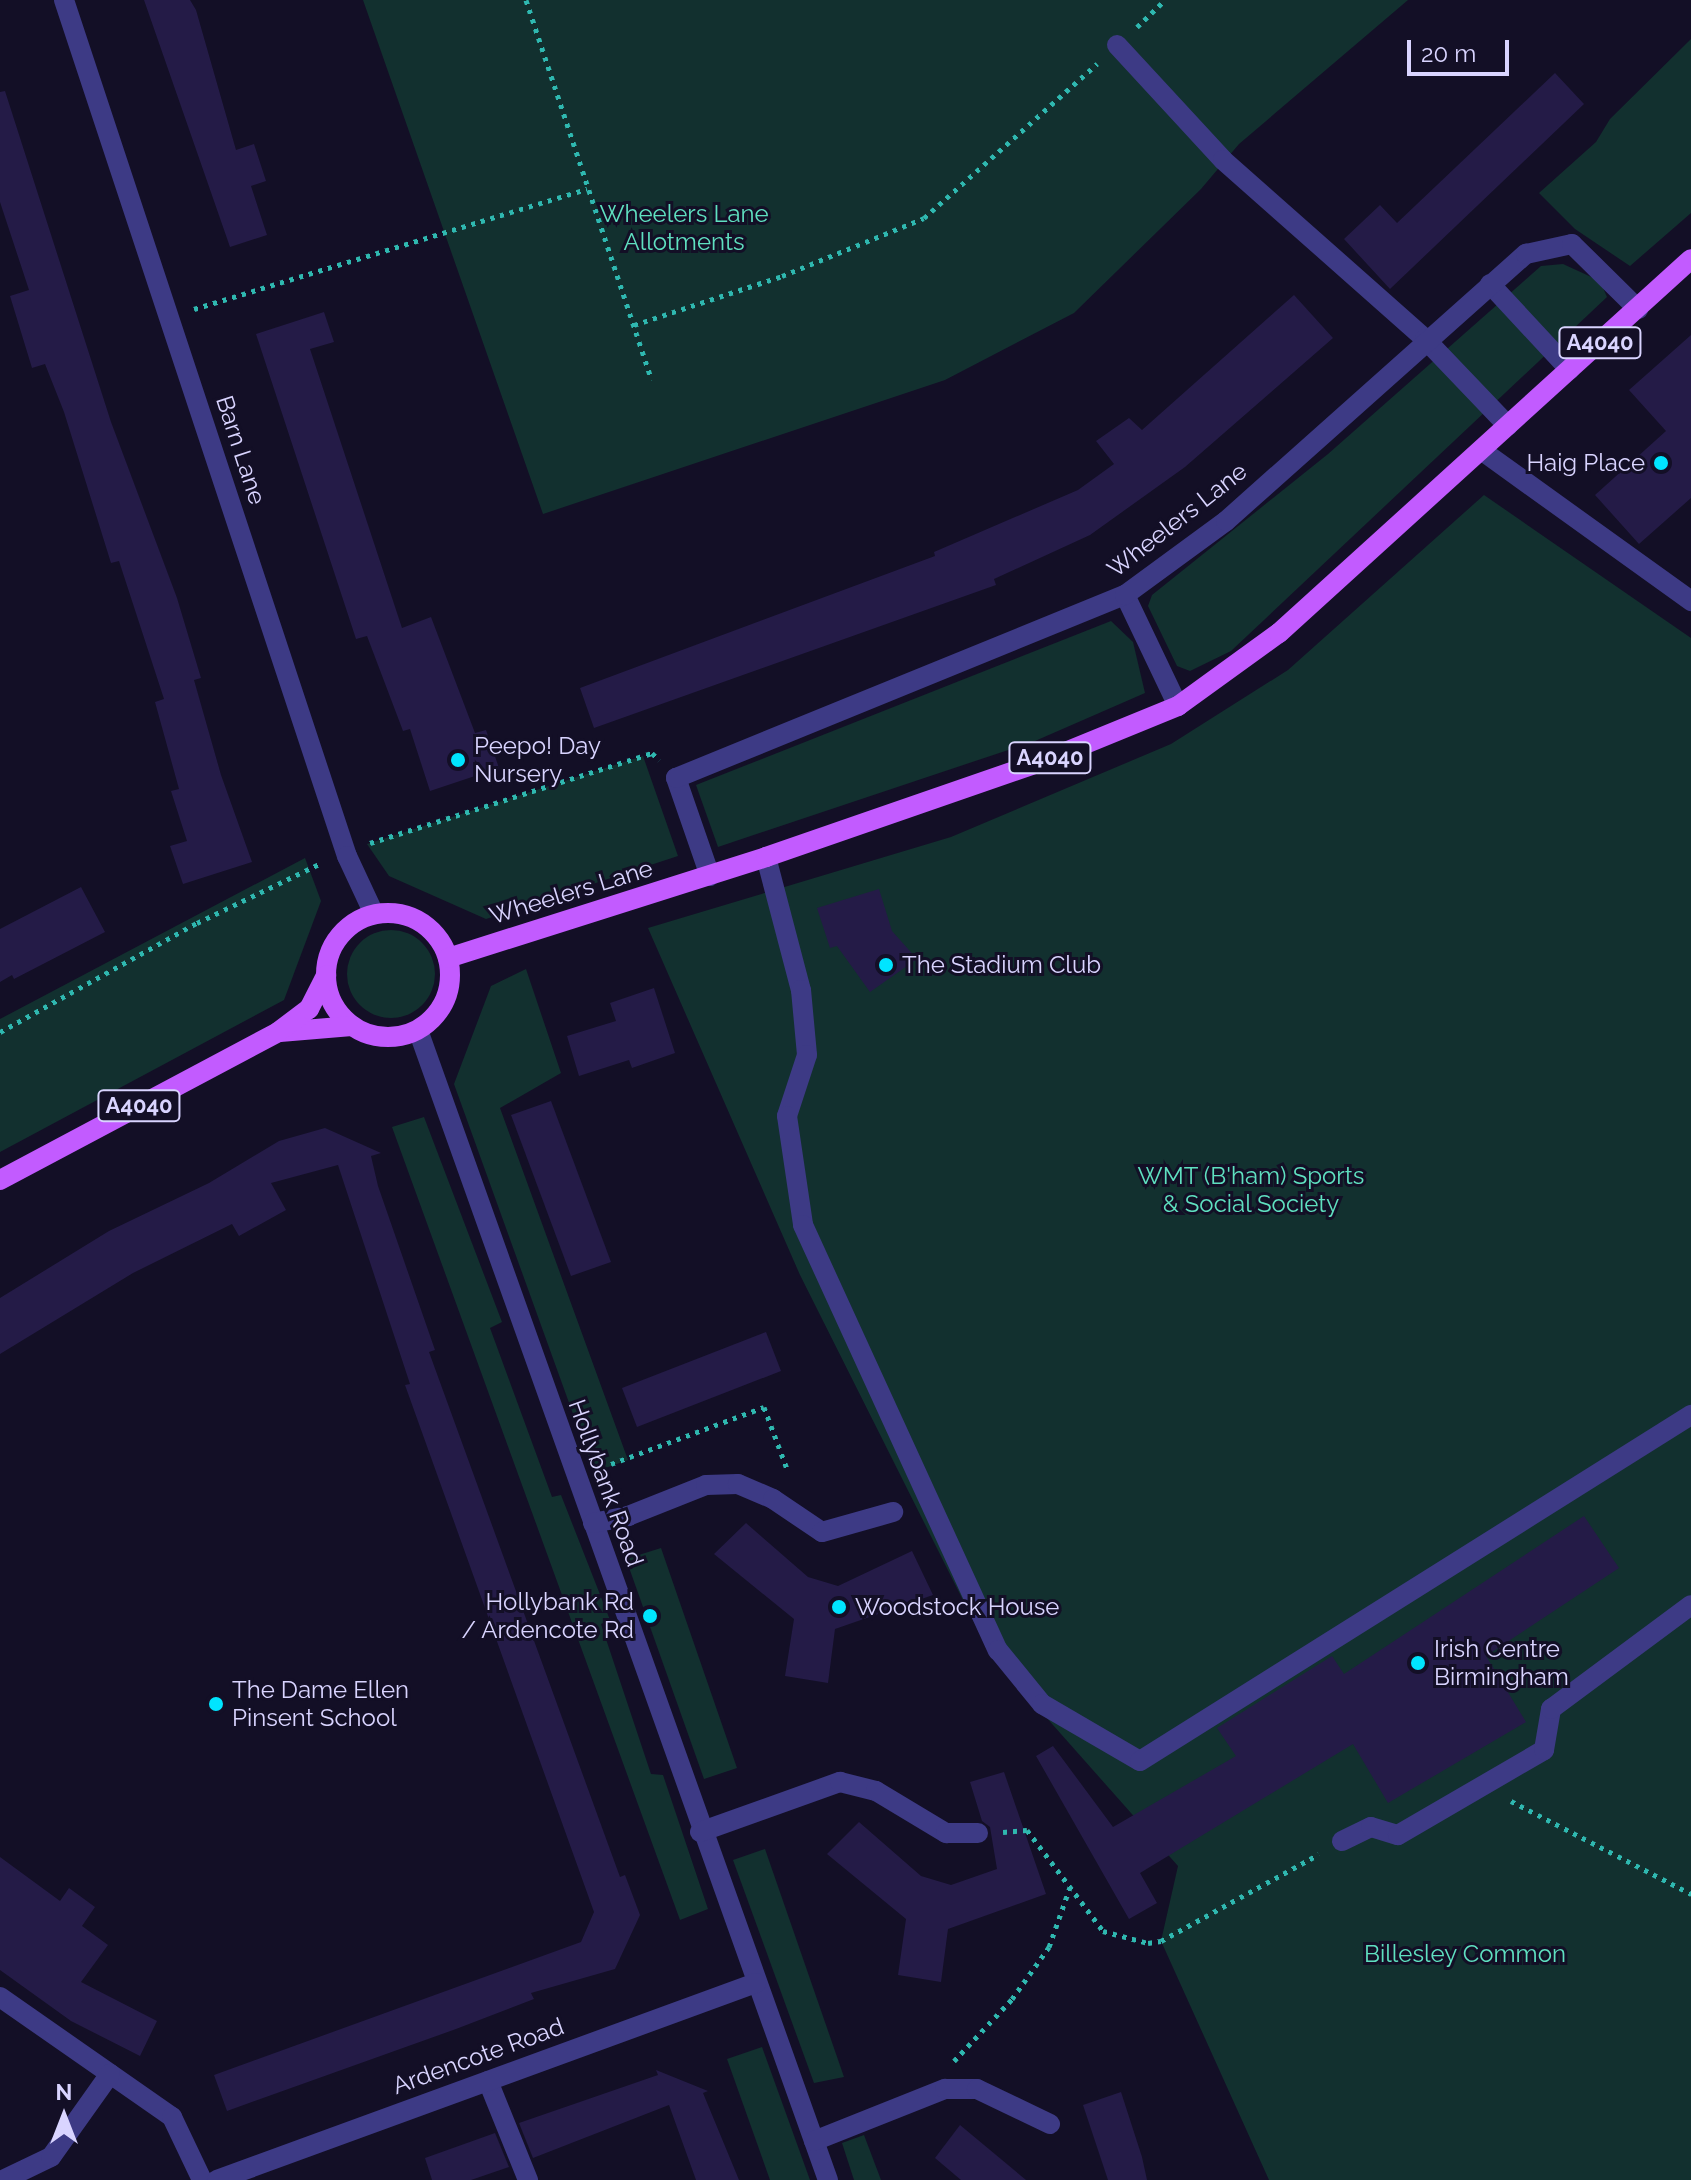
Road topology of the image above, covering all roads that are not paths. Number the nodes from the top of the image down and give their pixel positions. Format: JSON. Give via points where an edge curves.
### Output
{"nodes":[{"id":1,"x":64,"y":0,"type":"edge"},
{"id":2,"x":1117,"y":45,"type":"road end"},
{"id":3,"x":1691,"y":259,"type":"edge"},
{"id":4,"x":1490,"y":284,"type":"junction"},
{"id":5,"x":1638,"y":309,"type":"junction"},
{"id":6,"x":1425,"y":339,"type":"junction"},
{"id":7,"x":1570,"y":370,"type":"junction"},
{"id":8,"x":1508,"y":426,"type":"junction"},
{"id":9,"x":1481,"y":450,"type":"junction"},
{"id":10,"x":1125,"y":595,"type":"junction"},
{"id":11,"x":1691,"y":601,"type":"edge"},
{"id":12,"x":1178,"y":706,"type":"junction"},
{"id":13,"x":766,"y":857,"type":"junction"},
{"id":14,"x":710,"y":876,"type":"junction"},
{"id":15,"x":374,"y":914,"type":"junction"},
{"id":16,"x":448,"y":958,"type":"junction"},
{"id":17,"x":326,"y":975,"type":"junction"},
{"id":18,"x":352,"y":1026,"type":"junction"},
{"id":19,"x":418,"y":1030,"type":"junction"},
{"id":20,"x":278,"y":1032,"type":"junction"},
{"id":21,"x":0,"y":1180,"type":"edge"},
{"id":22,"x":1691,"y":1415,"type":"edge"},
{"id":23,"x":893,"y":1512,"type":"dead end"},
{"id":24,"x":593,"y":1523,"type":"junction"},
{"id":25,"x":1691,"y":1605,"type":"edge"},
{"id":26,"x":700,"y":1832,"type":"junction"},
{"id":27,"x":978,"y":1833,"type":"road end"},
{"id":28,"x":1342,"y":1841,"type":"road end"},
{"id":29,"x":756,"y":1983,"type":"junction"},
{"id":30,"x":0,"y":1997,"type":"edge"},
{"id":31,"x":110,"y":2074,"type":"junction"},
{"id":32,"x":488,"y":2081,"type":"junction"},
{"id":33,"x":1050,"y":2124,"type":"dead end"},
{"id":34,"x":814,"y":2141,"type":"junction"},
{"id":35,"x":3,"y":2180,"type":"edge"},
{"id":36,"x":202,"y":2180,"type":"edge"},
{"id":37,"x":217,"y":2180,"type":"edge"},
{"id":38,"x":528,"y":2180,"type":"edge"},
{"id":39,"x":828,"y":2180,"type":"edge"}],
"edges":[{"from":1,"to":15,"type":"street","name":"Barn Lane","via":[[347,856]]},
{"from":2,"to":6,"type":"street","via":[[1223,160]]},
{"from":3,"to":5,"type":"main road","name":"Wheelers Lane","number":"A4040"},
{"from":4,"to":5,"type":"street","name":"Wheelers Lane","via":[[1526,254],[1572,244]]},
{"from":4,"to":6,"type":"street","name":"Wheelers Lane"},
{"from":4,"to":7,"type":"street"},
{"from":5,"to":7,"type":"main road","name":"Wheelers Lane","number":"A4040"},
{"from":6,"to":8,"type":"street"},
{"from":6,"to":10,"type":"street","name":"Wheelers Lane","via":[[1226,521]]},
{"from":7,"to":8,"type":"main road","name":"Wheelers Lane","number":"A4040"},
{"from":8,"to":9,"type":"main road","name":"Wheelers Lane","number":"A4040"},
{"from":9,"to":11,"type":"street"},
{"from":9,"to":12,"type":"main road","name":"Wheelers Lane","number":"A4040","via":[[1279,633]]},
{"from":10,"to":12,"type":"street"},
{"from":10,"to":14,"type":"street","name":"Wheelers Lane","via":[[676,778]]},
{"from":12,"to":13,"type":"main road","name":"Wheelers Lane","number":"A4040","via":[[1041,762]]},
{"from":13,"to":14,"type":"main road","name":"Wheelers Lane","number":"A4040"},
{"from":13,"to":22,"type":"street","via":[[801,990],[807,1055],[787,1116],[803,1225],[998,1650],[1042,1704],[1140,1761]]},
{"from":14,"to":16,"type":"main road","name":"Wheelers Lane","number":"A4040"},
{"from":15,"to":16,"type":"main road","via":[[390,912],[420,921],[442,943]]},
{"from":15,"to":17,"type":"main road","via":[[345,930],[331,951]]},
{"from":16,"to":19,"type":"main road","via":[[445,999]]},
{"from":17,"to":18,"type":"main road","via":[[338,1012]]},
{"from":17,"to":20,"type":"main road","number":"A4040","via":[[309,1009]]},
{"from":18,"to":19,"type":"main road","via":[[396,1037]]},
{"from":18,"to":20,"type":"main road","number":"A4040"},
{"from":19,"to":24,"type":"street","name":"Hollybank Road"},
{"from":20,"to":21,"type":"main road","number":"A4040"},
{"from":23,"to":24,"type":"street","via":[[822,1532],[773,1499],[738,1484],[706,1485],[628,1516]]},
{"from":24,"to":26,"type":"street","name":"Hollybank Road"},
{"from":25,"to":28,"type":"street","via":[[1551,1709],[1544,1750],[1398,1835],[1371,1827]]},
{"from":26,"to":27,"type":"street","via":[[840,1782],[876,1791],[946,1833]]},
{"from":26,"to":29,"type":"street","name":"Hollybank Road"},
{"from":29,"to":32,"type":"street","name":"Ardencote Road"},
{"from":29,"to":34,"type":"street","name":"Hollybank Road"},
{"from":30,"to":31,"type":"street"},
{"from":31,"to":35,"type":"street","via":[[51,2157]]},
{"from":31,"to":36,"type":"street","via":[[172,2117]]},
{"from":32,"to":37,"type":"street","name":"Ardencote Road"},
{"from":32,"to":38,"type":"street"},
{"from":33,"to":34,"type":"street","via":[[977,2089],[945,2089]]},
{"from":34,"to":39,"type":"street","name":"Hollybank Road"}]}
